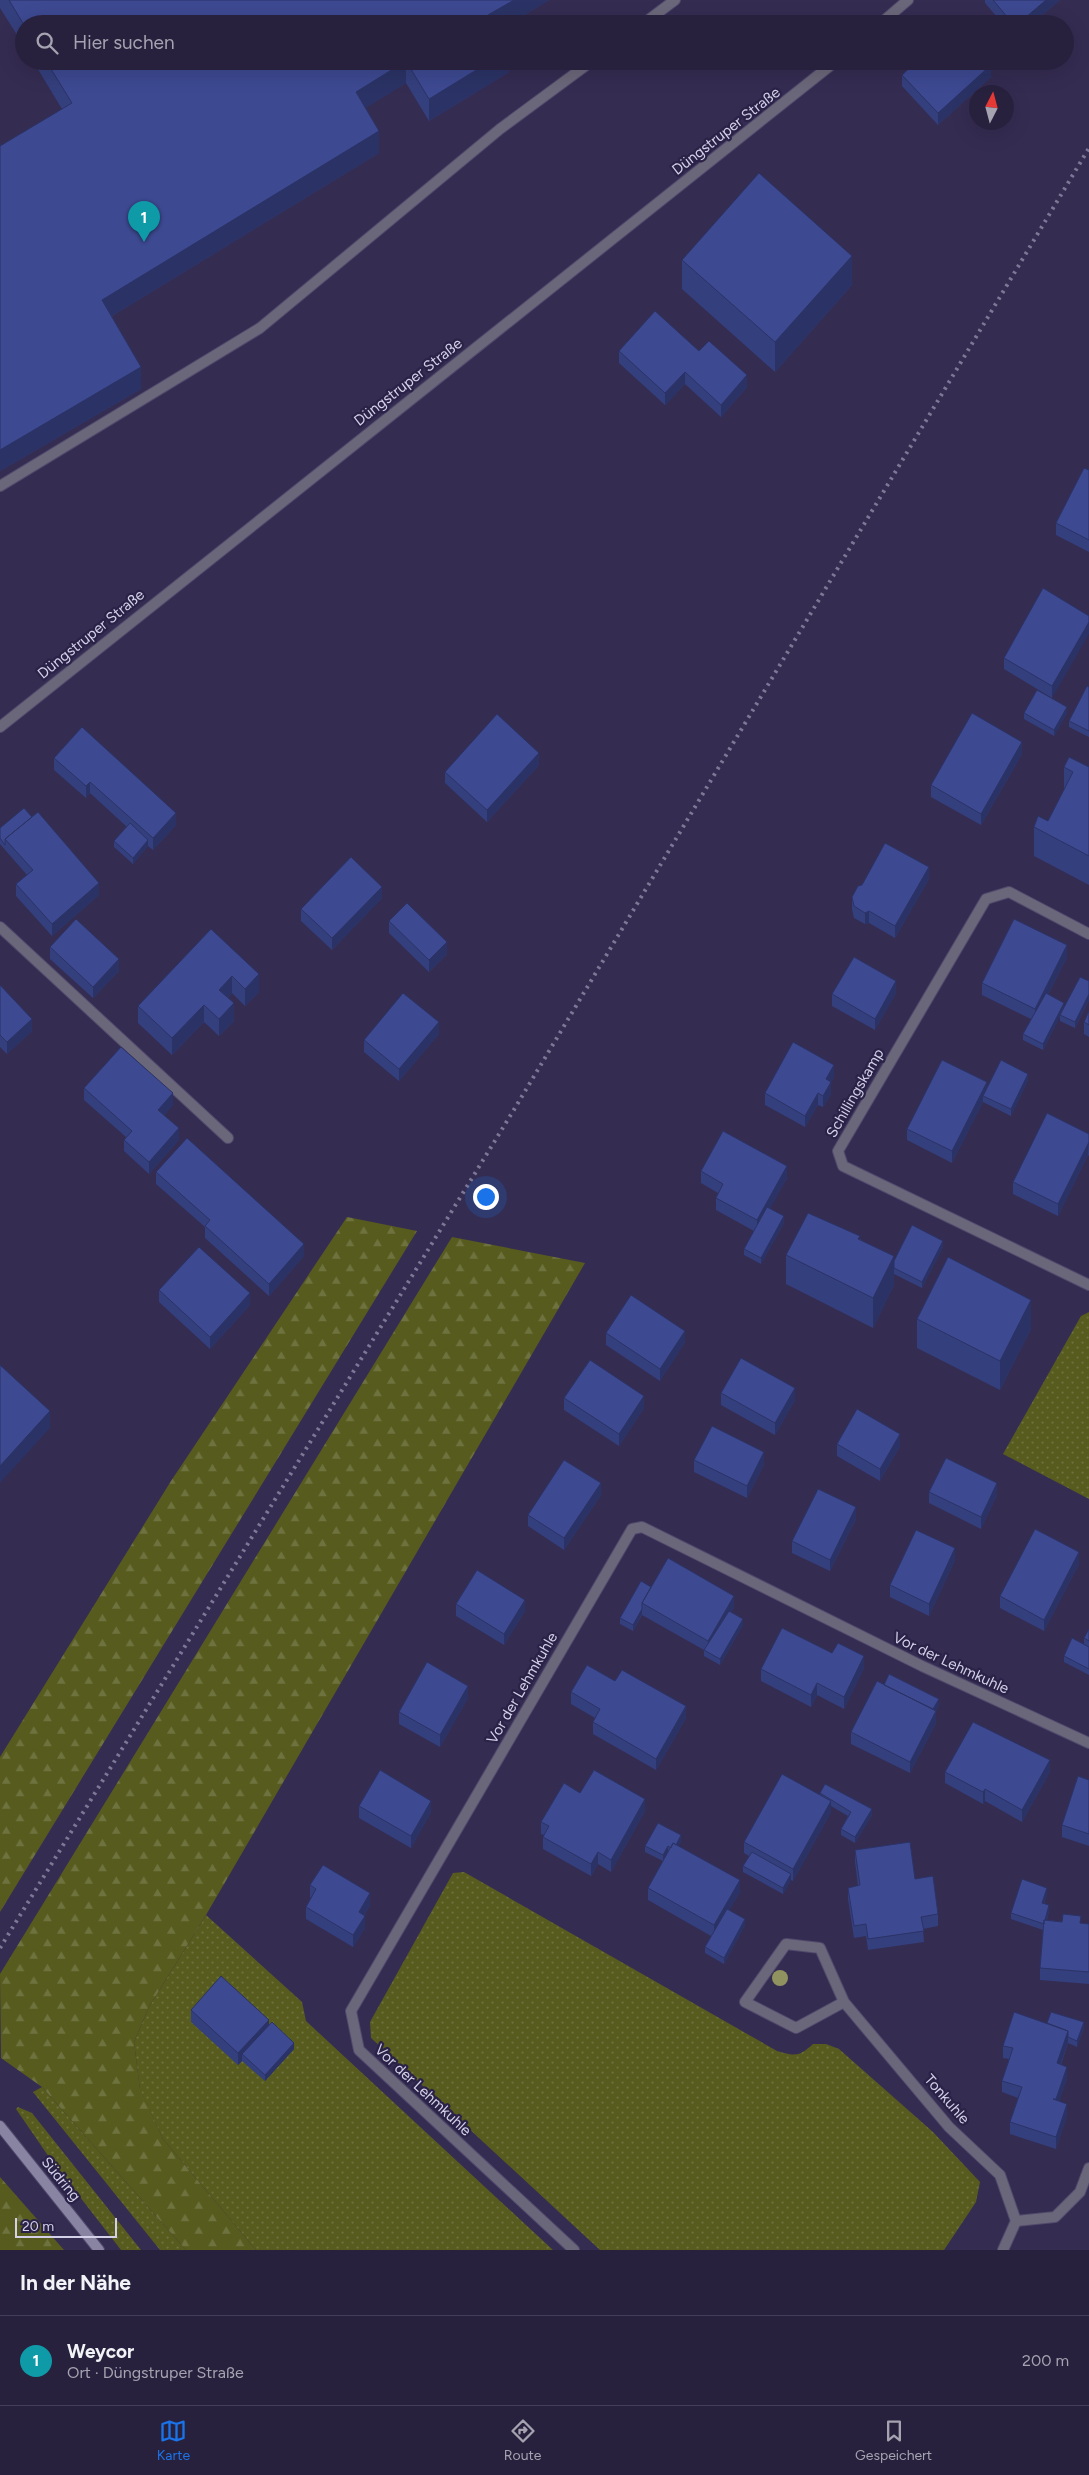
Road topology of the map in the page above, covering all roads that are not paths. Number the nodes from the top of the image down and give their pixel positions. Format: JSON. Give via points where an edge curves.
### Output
{"nodes":[{"id":1,"x":675,"y":0,"type":"edge"},
{"id":2,"x":908,"y":0,"type":"edge"},
{"id":3,"x":655,"y":15,"type":"edge"},
{"id":4,"x":890,"y":15,"type":"edge"},
{"id":5,"x":580,"y":70,"type":"edge"},
{"id":6,"x":825,"y":70,"type":"edge"},
{"id":7,"x":0,"y":486,"type":"edge"},
{"id":8,"x":0,"y":727,"type":"edge"},
{"id":9,"x":0,"y":927,"type":"edge"},
{"id":10,"x":1089,"y":934,"type":"edge"},
{"id":11,"x":228,"y":1138,"type":"dead end"},
{"id":12,"x":1089,"y":1285,"type":"edge"},
{"id":13,"x":1089,"y":1743,"type":"edge"},
{"id":14,"x":844,"y":2002,"type":"junction"},
{"id":15,"x":0,"y":2126,"type":"edge"},
{"id":16,"x":1089,"y":2168,"type":"edge"},
{"id":17,"x":1016,"y":2221,"type":"junction"},
{"id":18,"x":99,"y":2250,"type":"edge"},
{"id":19,"x":574,"y":2250,"type":"edge"},
{"id":20,"x":1003,"y":2250,"type":"edge"}],
"edges":[{"from":1,"to":3,"type":"street"},
{"from":2,"to":4,"type":"street"},
{"from":5,"to":7,"type":"street","via":[[500,129],[260,328]]},
{"from":6,"to":8,"type":"street","name":"Düngstruper Straße"},
{"from":9,"to":11,"type":"street"},
{"from":10,"to":12,"type":"street","name":"Schillingskamp","via":[[1009,892],[986,899],[838,1151],[843,1166]]},
{"from":13,"to":19,"type":"street","name":"Vor der Lehmkuhle","via":[[922,1666],[642,1527],[632,1529],[351,2011],[359,2050]]},
{"from":14,"to":14,"type":"street","name":"Tonkuhle","via":[[820,1948],[786,1944],[745,2002],[796,2028]]},
{"from":14,"to":17,"type":"street","name":"Tonkuhle","via":[[950,2127],[1000,2175]]},
{"from":15,"to":18,"type":"main road","name":"Südring"},
{"from":16,"to":17,"type":"street","via":[[1080,2192],[1055,2217]]},
{"from":17,"to":20,"type":"street"}]}
